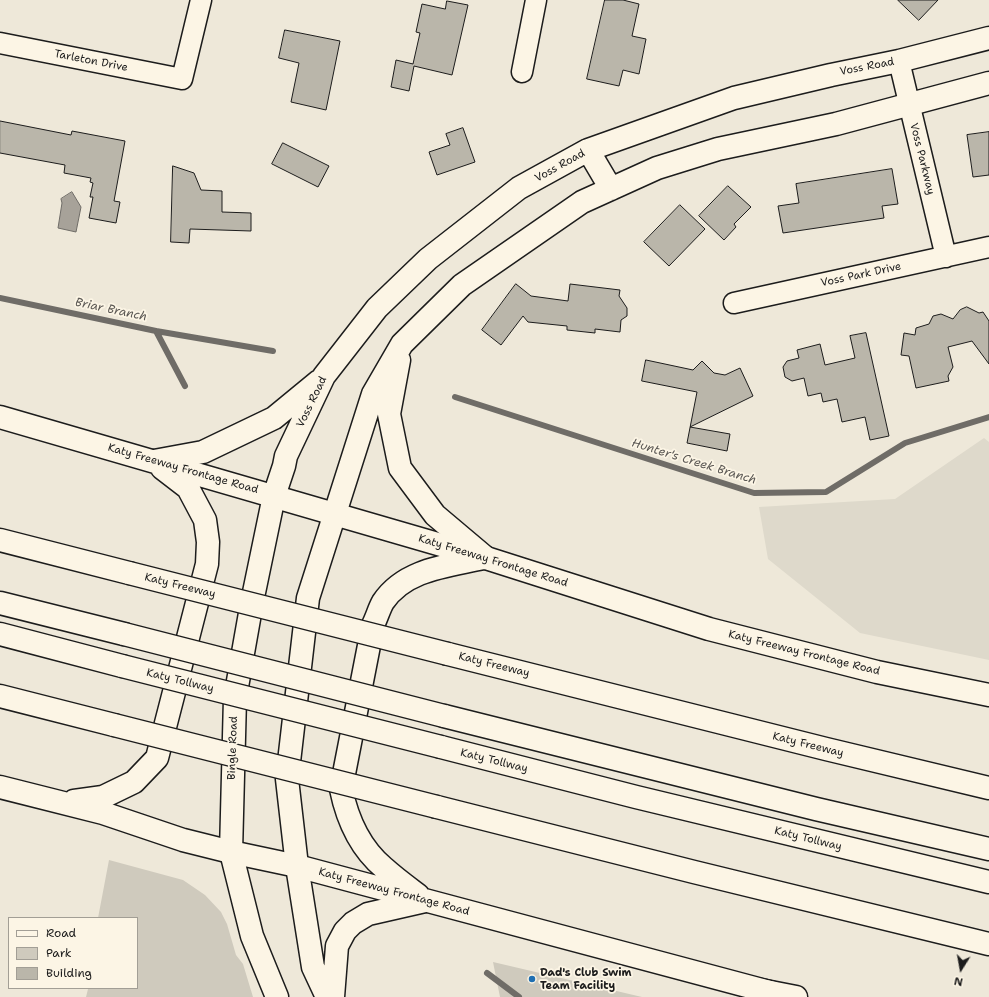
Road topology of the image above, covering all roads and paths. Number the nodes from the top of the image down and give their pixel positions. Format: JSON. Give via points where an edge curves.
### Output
{"nodes":[{"id":1,"x":201,"y":0,"type":"edge"},
{"id":2,"x":536,"y":0,"type":"edge"},
{"id":3,"x":989,"y":38,"type":"edge"},
{"id":4,"x":0,"y":43,"type":"edge"},
{"id":5,"x":899,"y":61,"type":"junction"},
{"id":6,"x":522,"y":72,"type":"dead end"},
{"id":7,"x":989,"y":83,"type":"edge"},
{"id":8,"x":909,"y":105,"type":"junction"},
{"id":9,"x":588,"y":150,"type":"junction"},
{"id":10,"x":611,"y":189,"type":"junction"},
{"id":11,"x":989,"y":247,"type":"edge"},
{"id":12,"x":946,"y":257,"type":"junction"},
{"id":13,"x":734,"y":303,"type":"dead end"},
{"id":14,"x":402,"y":344,"type":"junction"},
{"id":15,"x":324,"y":376,"type":"junction"},
{"id":16,"x":0,"y":417,"type":"edge"},
{"id":17,"x":154,"y":461,"type":"junction"},
{"id":18,"x":274,"y":496,"type":"junction"},
{"id":19,"x":334,"y":514,"type":"junction"},
{"id":20,"x":0,"y":540,"type":"edge"},
{"id":21,"x":486,"y":558,"type":"junction"},
{"id":22,"x":0,"y":602,"type":"edge"},
{"id":23,"x":0,"y":634,"type":"edge"},
{"id":24,"x":989,"y":695,"type":"edge"},
{"id":25,"x":0,"y":696,"type":"edge"},
{"id":26,"x":963,"y":782,"type":"junction"},
{"id":27,"x":989,"y":784,"type":"edge"},
{"id":28,"x":0,"y":788,"type":"edge"},
{"id":29,"x":989,"y":788,"type":"edge"},
{"id":30,"x":62,"y":802,"type":"junction"},
{"id":31,"x":989,"y":849,"type":"edge"},
{"id":32,"x":231,"y":852,"type":"junction"},
{"id":33,"x":297,"y":866,"type":"junction"},
{"id":34,"x":989,"y":882,"type":"edge"},
{"id":35,"x":425,"y":901,"type":"junction"},
{"id":36,"x":989,"y":944,"type":"edge"},
{"id":37,"x":755,"y":989,"type":"junction"},
{"id":38,"x":277,"y":997,"type":"edge"},
{"id":39,"x":327,"y":997,"type":"edge"},
{"id":40,"x":334,"y":997,"type":"edge"},
{"id":41,"x":787,"y":997,"type":"edge"},
{"id":42,"x":796,"y":997,"type":"edge"}],
"edges":[{"from":1,"to":4,"type":"street","name":"Tarleton Drive","via":[[182,79]]},
{"from":2,"to":6,"type":"street"},
{"from":3,"to":5,"type":"main road","name":"Voss Road"},
{"from":5,"to":8,"type":"street","name":"Voss Parkway"},
{"from":5,"to":9,"type":"main road","name":"Voss Road","via":[[734,98]]},
{"from":7,"to":8,"type":"main road"},
{"from":8,"to":10,"type":"main road","via":[[836,124],[718,149],[657,168]]},
{"from":8,"to":12,"type":"street","name":"Voss Parkway"},
{"from":9,"to":10,"type":"main road"},
{"from":9,"to":15,"type":"main road","name":"Voss Road","via":[[519,188],[428,259],[377,308]]},
{"from":10,"to":14,"type":"main road","via":[[582,202],[462,285]]},
{"from":11,"to":12,"type":"street","name":"Voss Park Drive"},
{"from":12,"to":13,"type":"street","name":"Voss Park Drive"},
{"from":14,"to":19,"type":"main road","via":[[373,394]]},
{"from":14,"to":21,"type":"main road","via":[[389,414],[400,468],[436,516]]},
{"from":15,"to":17,"type":"main road","via":[[274,418],[203,452]]},
{"from":15,"to":18,"type":"main road","name":"Voss Road","via":[[286,456]]},
{"from":16,"to":17,"type":"main road","name":"Katy Freeway Frontage Road"},
{"from":17,"to":18,"type":"main road","name":"Katy Freeway Frontage Road"},
{"from":17,"to":30,"type":"main road","via":[[188,488],[205,520],[208,542],[207,564],[158,758],[134,782],[103,797]]},
{"from":18,"to":19,"type":"main road","name":"Katy Freeway Frontage Road"},
{"from":18,"to":32,"type":"main road","name":"Bingle Road","via":[[234,698]]},
{"from":19,"to":21,"type":"main road","name":"Katy Freeway Frontage Road"},
{"from":19,"to":33,"type":"main road","via":[[308,598],[287,779]]},
{"from":20,"to":26,"type":"main road","name":"Katy Freeway","bridge":true},
{"from":21,"to":24,"type":"main road","name":"Katy Freeway Frontage Road","via":[[708,629],[877,672]]},
{"from":21,"to":35,"type":"main road","via":[[422,572],[396,587],[383,602],[373,625],[341,789],[345,809],[366,850],[383,868]]},
{"from":22,"to":31,"type":"main road","bridge":true,"via":[[816,809]]},
{"from":23,"to":34,"type":"main road","name":"Katy Tollway","bridge":true,"via":[[643,799]]},
{"from":25,"to":36,"type":"main road","bridge":true,"via":[[701,874]]},
{"from":26,"to":27,"type":"main road"},
{"from":26,"to":29,"type":"main road","name":"Katy Freeway"},
{"from":28,"to":30,"type":"main road","name":"Katy Freeway Frontage Road"},
{"from":30,"to":32,"type":"main road","name":"Katy Freeway Frontage Road","via":[[103,812],[183,840]]},
{"from":32,"to":33,"type":"main road","name":"Katy Freeway Frontage Road"},
{"from":32,"to":38,"type":"main road","name":"Bingle Road","via":[[252,936]]},
{"from":33,"to":35,"type":"main road","name":"Katy Freeway Frontage Road"},
{"from":33,"to":39,"type":"main road","via":[[313,967]]},
{"from":35,"to":37,"type":"main road","name":"Katy Freeway Frontage Road"},
{"from":35,"to":40,"type":"main road","via":[[368,914],[345,931],[337,946]]},
{"from":37,"to":41,"type":"main road","name":"Katy Freeway Frontage Road"},
{"from":37,"to":42,"type":"main road"}]}
